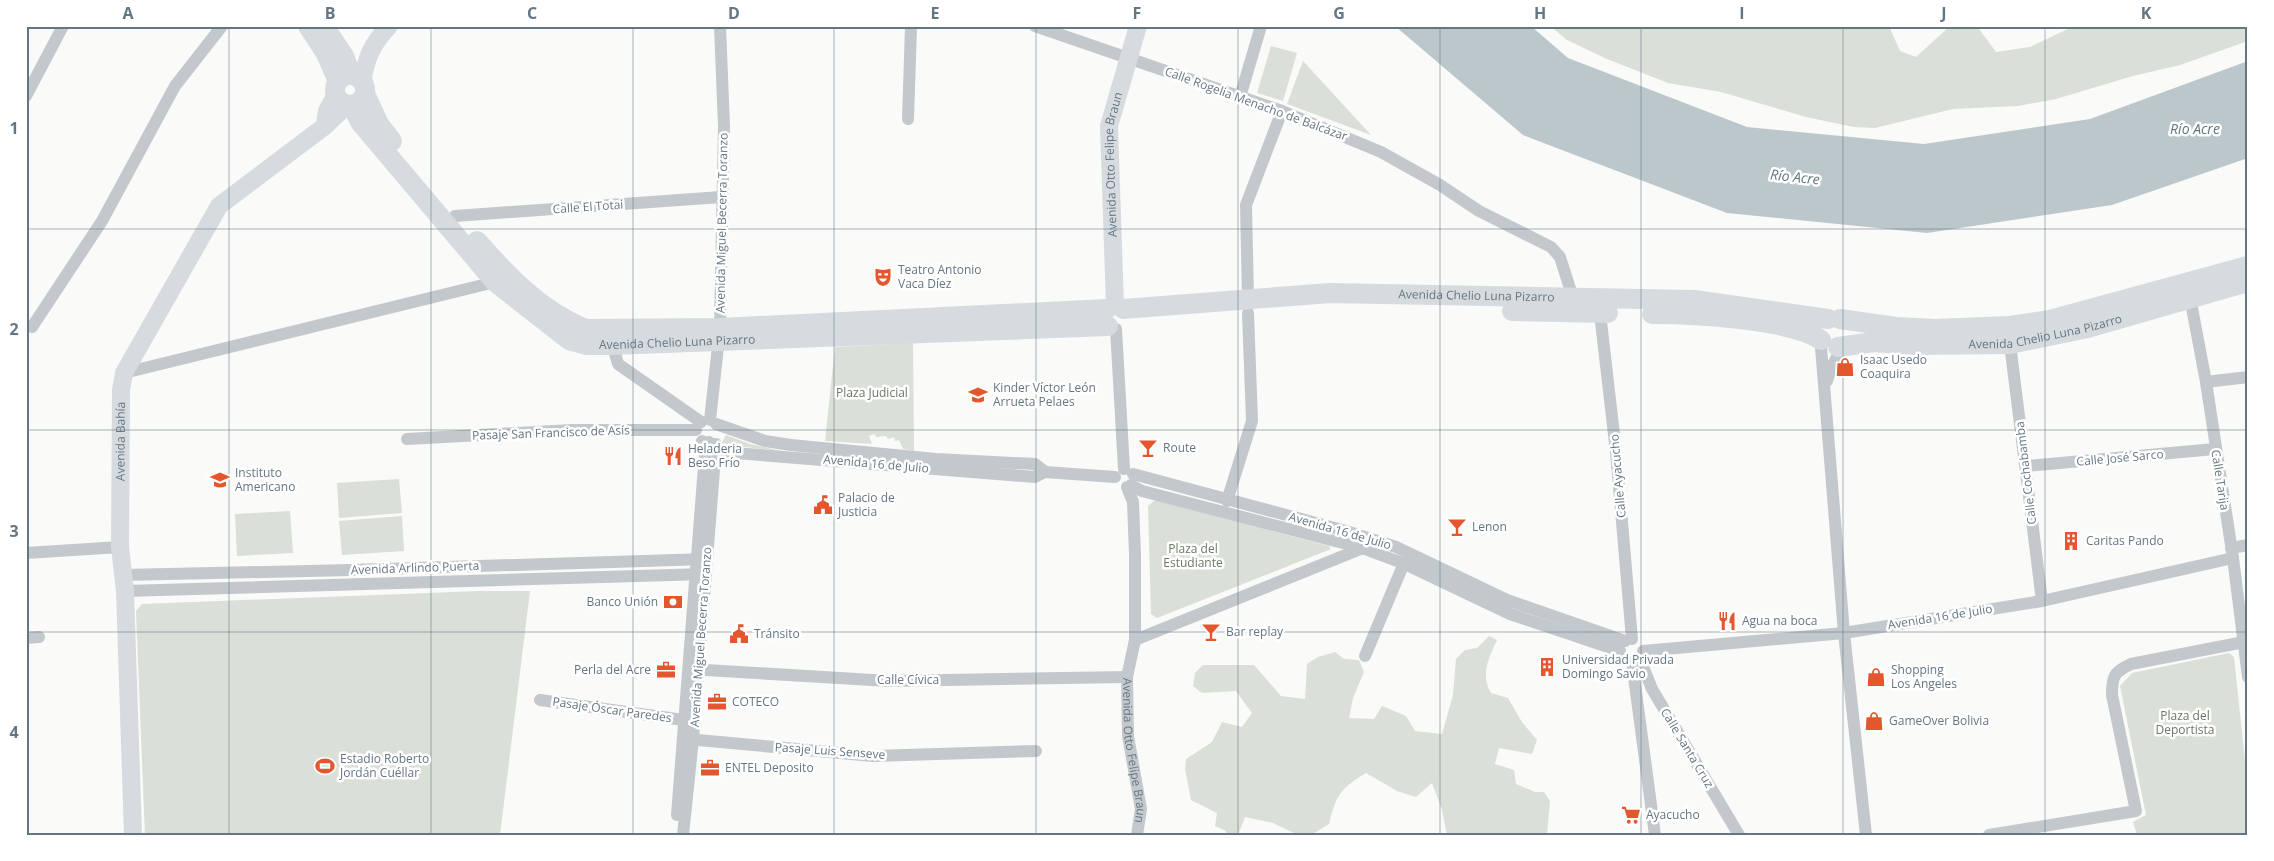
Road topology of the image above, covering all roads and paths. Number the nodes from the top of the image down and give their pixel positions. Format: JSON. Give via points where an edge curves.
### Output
{"nodes":[{"id":1,"x":222,"y":26,"type":"edge"},
{"id":2,"x":308,"y":26,"type":"edge"},
{"id":3,"x":324,"y":26,"type":"edge"},
{"id":4,"x":389,"y":26,"type":"edge"},
{"id":5,"x":720,"y":26,"type":"edge"},
{"id":6,"x":911,"y":26,"type":"edge"},
{"id":7,"x":1035,"y":26,"type":"edge"},
{"id":8,"x":1138,"y":26,"type":"edge"},
{"id":9,"x":1261,"y":26,"type":"edge"},
{"id":10,"x":58,"y":28,"type":"edge"},
{"id":11,"x":1128,"y":57,"type":"junction"},
{"id":12,"x":350,"y":91,"type":"junction"},
{"id":13,"x":26,"y":96,"type":"edge"},
{"id":14,"x":1240,"y":97,"type":"junction"},
{"id":15,"x":1282,"y":111,"type":"junction"},
{"id":16,"x":908,"y":119,"type":"dead end"},
{"id":17,"x":721,"y":197,"type":"junction"},
{"id":18,"x":455,"y":216,"type":"junction"},
{"id":19,"x":2248,"y":266,"type":"edge"},
{"id":20,"x":494,"y":282,"type":"junction"},
{"id":21,"x":2248,"y":282,"type":"edge"},
{"id":22,"x":2189,"y":290,"type":"junction"},
{"id":23,"x":1574,"y":298,"type":"junction"},
{"id":24,"x":1248,"y":306,"type":"junction"},
{"id":25,"x":1600,"y":313,"type":"junction"},
{"id":26,"x":1116,"y":317,"type":"junction"},
{"id":27,"x":32,"y":327,"type":"dead end"},
{"id":28,"x":719,"y":334,"type":"junction"},
{"id":29,"x":1832,"y":336,"type":"junction"},
{"id":30,"x":611,"y":337,"type":"junction"},
{"id":31,"x":2010,"y":344,"type":"junction"},
{"id":32,"x":124,"y":373,"type":"junction"},
{"id":33,"x":2248,"y":377,"type":"edge"},
{"id":34,"x":2206,"y":382,"type":"junction"},
{"id":35,"x":1825,"y":386,"type":"junction"},
{"id":36,"x":708,"y":434,"type":"junction"},
{"id":37,"x":406,"y":439,"type":"dead end"},
{"id":38,"x":2215,"y":449,"type":"junction"},
{"id":39,"x":733,"y":453,"type":"junction"},
{"id":40,"x":2026,"y":466,"type":"junction"},
{"id":41,"x":1045,"y":472,"type":"junction"},
{"id":42,"x":714,"y":473,"type":"junction"},
{"id":43,"x":1126,"y":478,"type":"junction"},
{"id":44,"x":1227,"y":501,"type":"junction"},
{"id":45,"x":1372,"y":539,"type":"junction"},
{"id":46,"x":2248,"y":545,"type":"edge"},
{"id":47,"x":120,"y":548,"type":"junction"},
{"id":48,"x":1362,"y":548,"type":"junction"},
{"id":49,"x":2232,"y":553,"type":"junction"},
{"id":50,"x":26,"y":554,"type":"edge"},
{"id":51,"x":702,"y":559,"type":"junction"},
{"id":52,"x":1404,"y":563,"type":"junction"},
{"id":53,"x":701,"y":574,"type":"junction"},
{"id":54,"x":124,"y":583,"type":"junction"},
{"id":55,"x":2042,"y":601,"type":"junction"},
{"id":56,"x":1844,"y":633,"type":"junction"},
{"id":57,"x":1135,"y":640,"type":"junction"},
{"id":58,"x":2244,"y":642,"type":"junction"},
{"id":59,"x":1626,"y":644,"type":"junction"},
{"id":60,"x":1365,"y":656,"type":"dead end"},
{"id":61,"x":1638,"y":657,"type":"junction"},
{"id":62,"x":694,"y":669,"type":"junction"},
{"id":63,"x":1127,"y":677,"type":"junction"},
{"id":64,"x":2248,"y":678,"type":"edge"},
{"id":65,"x":540,"y":700,"type":"dead end"},
{"id":66,"x":684,"y":720,"type":"junction"},
{"id":67,"x":689,"y":739,"type":"junction"},
{"id":68,"x":1036,"y":751,"type":"dead end"},
{"id":69,"x":2073,"y":829,"type":"edge"},
{"id":70,"x":133,"y":835,"type":"edge"},
{"id":71,"x":675,"y":835,"type":"edge"},
{"id":72,"x":683,"y":835,"type":"edge"},
{"id":73,"x":1137,"y":835,"type":"edge"},
{"id":74,"x":1655,"y":835,"type":"edge"},
{"id":75,"x":1739,"y":835,"type":"edge"},
{"id":76,"x":1866,"y":835,"type":"edge"},
{"id":77,"x":1989,"y":835,"type":"edge"}],
"edges":[{"from":1,"to":27,"type":"street","via":[[175,86],[102,221]]},
{"from":2,"to":12,"type":"main road"},
{"from":3,"to":12,"type":"main road","via":[[344,56]]},
{"from":4,"to":12,"type":"street","name":"Avenida Bahía","via":[[377,39]]},
{"from":5,"to":17,"type":"street","name":"Avenida Miguel Becerra Toranzo","via":[[724,126]]},
{"from":6,"to":16,"type":"street"},
{"from":7,"to":11,"type":"street","name":"Calle Rogelia Menacho de Balcázar"},
{"from":8,"to":11,"type":"street","name":"Avenida Otto Felipe Braun"},
{"from":9,"to":14,"type":"street"},
{"from":10,"to":13,"type":"street"},
{"from":11,"to":14,"type":"street","name":"Calle Rogelia Menacho de Balcázar"},
{"from":11,"to":26,"type":"street","name":"Avenida Otto Felipe Braun","via":[[1109,126]]},
{"from":12,"to":18,"type":"main road","name":"Avenida Chelio Luna Pizarro"},
{"from":12,"to":20,"type":"main road","name":"Avenida Chelio Luna Pizarro","via":[[360,122]]},
{"from":12,"to":32,"type":"street","name":"Avenida Bahía","via":[[327,111],[325,126],[219,206]]},
{"from":14,"to":15,"type":"street","name":"Calle Rogelia Menacho de Balcázar"},
{"from":15,"to":23,"type":"street","name":"Calle Rogelia Menacho de Balcázar","via":[[1381,152],[1479,210],[1550,247],[1560,258]]},
{"from":15,"to":24,"type":"street","via":[[1246,205]]},
{"from":17,"to":18,"type":"street","name":"Calle El Totai"},
{"from":17,"to":28,"type":"street","name":"Avenida Miguel Becerra Toranzo"},
{"from":18,"to":30,"type":"main road","name":"Avenida Chelio Luna Pizarro","via":[[529,294],[568,322]]},
{"from":19,"to":22,"type":"main road","name":"Avenida Chelio Luna Pizarro"},
{"from":20,"to":30,"type":"main road","name":"Avenida Chelio Luna Pizarro","via":[[569,340],[587,345]]},
{"from":20,"to":32,"type":"street"},
{"from":21,"to":22,"type":"main road","name":"Avenida Chelio Luna Pizarro"},
{"from":22,"to":29,"type":"main road","name":"Avenida Chelio Luna Pizarro","via":[[2010,326],[1896,327]]},
{"from":22,"to":31,"type":"main road","name":"Avenida Chelio Luna Pizarro","via":[[2088,328]]},
{"from":22,"to":34,"type":"street","name":"Calle Tarija"},
{"from":23,"to":24,"type":"main road","name":"Avenida Chelio Luna Pizarro","via":[[1330,293]]},
{"from":23,"to":29,"type":"main road","name":"Avenida Chelio Luna Pizarro","via":[[1694,300]]},
{"from":24,"to":25,"type":"main road","name":"Avenida Chelio Luna Pizarro"},
{"from":24,"to":26,"type":"main road","name":"Avenida Chelio Luna Pizarro"},
{"from":24,"to":44,"type":"street","via":[[1252,421]]},
{"from":25,"to":29,"type":"main road","name":"Avenida Chelio Luna Pizarro","via":[[1727,318]]},
{"from":25,"to":59,"type":"street","name":"Calle Ayacucho","via":[[1616,452]]},
{"from":26,"to":28,"type":"main road","name":"Avenida Chelio Luna Pizarro"},
{"from":26,"to":43,"type":"street","name":"Avenida Otto Felipe Braun"},
{"from":28,"to":30,"type":"main road","name":"Avenida Chelio Luna Pizarro"},
{"from":28,"to":36,"type":"street","name":"Avenida Miguel Becerra Toranzo"},
{"from":29,"to":31,"type":"main road","name":"Avenida Chelio Luna Pizarro","via":[[1940,345]]},
{"from":29,"to":35,"type":"street"},
{"from":29,"to":35,"type":"street","via":[[1831,368]]},
{"from":30,"to":36,"type":"street","name":"Avenida 16 de Julio","via":[[618,364]]},
{"from":31,"to":40,"type":"street","name":"Calle Cochabamba"},
{"from":32,"to":47,"type":"street","name":"Avenida Bahía","via":[[121,390]]},
{"from":33,"to":34,"type":"street"},
{"from":34,"to":38,"type":"street","name":"Calle Tarija"},
{"from":35,"to":56,"type":"street"},
{"from":36,"to":37,"type":"street","name":"Pasaje San Francisco de Asís","via":[[572,430]]},
{"from":36,"to":39,"type":"street","name":"Avenida 16 de Julio"},
{"from":36,"to":41,"type":"street","name":"Avenida 16 de Julio","via":[[936,459],[1035,464]]},
{"from":36,"to":42,"type":"street","name":"Avenida Miguel Becerra Toranzo"},
{"from":36,"to":51,"type":"street","name":"Avenida Miguel Becerra Toranzo"},
{"from":38,"to":40,"type":"street","name":"Calle José Sarco"},
{"from":38,"to":49,"type":"street","name":"Calle Tarija"},
{"from":39,"to":41,"type":"street","name":"Avenida 16 de Julio","via":[[1035,477]]},
{"from":39,"to":42,"type":"street","via":[[716,462]]},
{"from":40,"to":55,"type":"street","name":"Calle Cochabamba"},
{"from":41,"to":43,"type":"street","name":"Avenida 16 de Julio"},
{"from":42,"to":51,"type":"street","name":"Avenida Miguel Becerra Toranzo"},
{"from":43,"to":44,"type":"street","name":"Avenida 16 de Julio"},
{"from":43,"to":48,"type":"street","name":"Avenida 16 de Julio","via":[[1142,491]]},
{"from":43,"to":57,"type":"street","name":"Avenida Otto Felipe Braun","via":[[1133,502]]},
{"from":44,"to":45,"type":"street","name":"Avenida 16 de Julio"},
{"from":45,"to":48,"type":"street"},
{"from":45,"to":59,"type":"street","name":"Avenida 16 de Julio","via":[[1396,547],[1507,600]]},
{"from":46,"to":49,"type":"street","name":"Avenida 16 de Julio"},
{"from":47,"to":50,"type":"street"},
{"from":47,"to":54,"type":"street","name":"Avenida Bahía"},
{"from":48,"to":52,"type":"street","name":"Avenida 16 de Julio"},
{"from":48,"to":57,"type":"street"},
{"from":49,"to":55,"type":"street","name":"Avenida 16 de Julio"},
{"from":49,"to":58,"type":"street","name":"Calle Tarija"},
{"from":51,"to":53,"type":"street","name":"Avenida Miguel Becerra Toranzo"},
{"from":51,"to":54,"type":"street","name":"Avenida Arlindo Puerta"},
{"from":52,"to":59,"type":"street","name":"Avenida 16 de Julio","via":[[1510,614]]},
{"from":52,"to":60,"type":"street"},
{"from":53,"to":54,"type":"street","name":"Avenida Arlindo Puerta"},
{"from":53,"to":62,"type":"street","name":"Avenida Miguel Becerra Toranzo"},
{"from":54,"to":70,"type":"street","name":"Avenida Bahía"},
{"from":55,"to":56,"type":"street","name":"Avenida 16 de Julio"},
{"from":56,"to":61,"type":"street","name":"Avenida 16 de Julio"},
{"from":56,"to":76,"type":"street"},
{"from":57,"to":63,"type":"street","name":"Avenida Otto Felipe Braun"},
{"from":58,"to":64,"type":"street","name":"Calle Tarija"},
{"from":58,"to":69,"type":"street","via":[[2132,664],[2119,670],[2112,680],[2112,695],[2136,811]]},
{"from":59,"to":61,"type":"street","via":[[1641,644]]},
{"from":59,"to":61,"type":"street","via":[[1623,658]]},
{"from":61,"to":74,"type":"street"},
{"from":61,"to":75,"type":"street","name":"Calle Santa Cruz","via":[[1652,690]]},
{"from":62,"to":63,"type":"street","name":"Calle Cívica","via":[[888,681]]},
{"from":62,"to":66,"type":"street","name":"Avenida Miguel Becerra Toranzo"},
{"from":62,"to":67,"type":"street","name":"Avenida Miguel Becerra Toranzo"},
{"from":63,"to":73,"type":"street","name":"Avenida Otto Felipe Braun","via":[[1128,736],[1141,808]]},
{"from":65,"to":66,"type":"street","name":"Pasaje Óscar Paredes"},
{"from":66,"to":67,"type":"street","name":"Avenida Miguel Becerra Toranzo"},
{"from":67,"to":68,"type":"street","name":"Pasaje Luis Senseve","via":[[873,756]]},
{"from":67,"to":71,"type":"street","name":"Avenida Miguel Becerra Toranzo"},
{"from":67,"to":72,"type":"street","name":"Avenida Miguel Becerra Toranzo"},
{"from":69,"to":77,"type":"street"}]}
